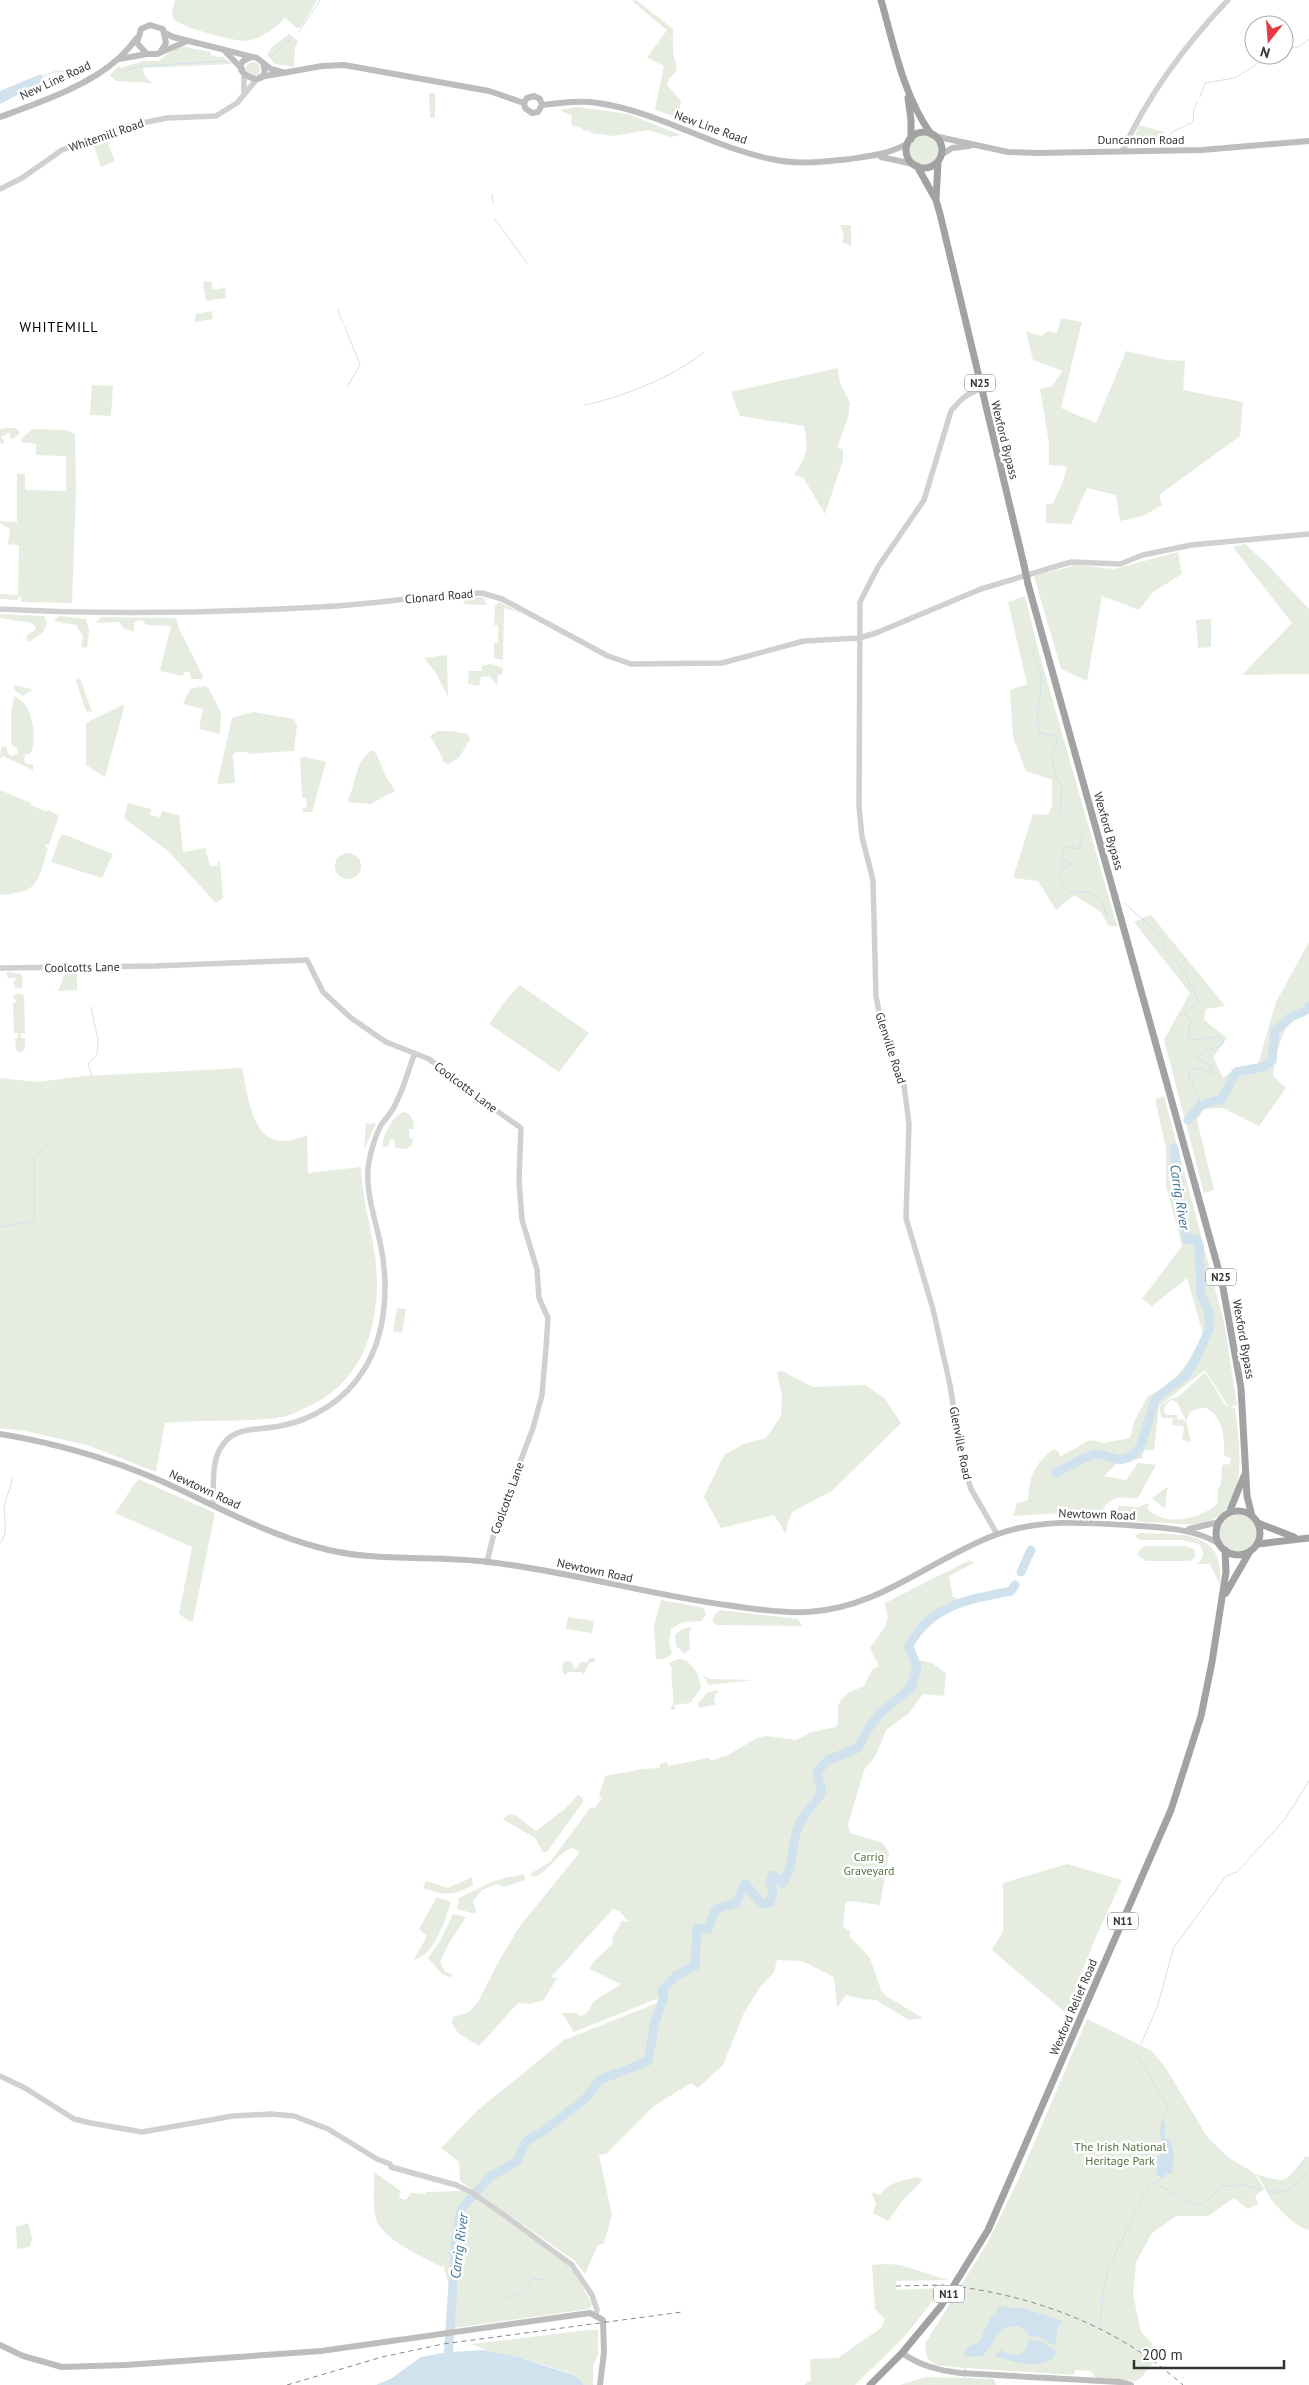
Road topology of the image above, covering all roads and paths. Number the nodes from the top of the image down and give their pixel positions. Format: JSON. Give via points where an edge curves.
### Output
{"nodes":[{"id":1,"x":881,"y":0,"type":"edge"},
{"id":2,"x":1228,"y":0,"type":"edge"},
{"id":3,"x":165,"y":33,"type":"junction"},
{"id":4,"x":137,"y":38,"type":"junction"},
{"id":5,"x":188,"y":41,"type":"junction"},
{"id":6,"x":224,"y":50,"type":"junction"},
{"id":7,"x":161,"y":51,"type":"junction"},
{"id":8,"x":147,"y":54,"type":"junction"},
{"id":9,"x":253,"y":57,"type":"junction"},
{"id":10,"x":118,"y":60,"type":"junction"},
{"id":11,"x":263,"y":63,"type":"junction"},
{"id":12,"x":243,"y":72,"type":"junction"},
{"id":13,"x":285,"y":73,"type":"junction"},
{"id":14,"x":259,"y":78,"type":"junction"},
{"id":15,"x":906,"y":85,"type":"junction"},
{"id":16,"x":244,"y":93,"type":"junction"},
{"id":17,"x":524,"y":103,"type":"junction"},
{"id":18,"x":542,"y":105,"type":"junction"},
{"id":19,"x":0,"y":117,"type":"edge"},
{"id":20,"x":933,"y":135,"type":"junction"},
{"id":21,"x":909,"y":141,"type":"junction"},
{"id":22,"x":1309,"y":141,"type":"edge"},
{"id":23,"x":973,"y":146,"type":"junction"},
{"id":24,"x":1123,"y":150,"type":"junction"},
{"id":25,"x":874,"y":156,"type":"junction"},
{"id":26,"x":940,"y":158,"type":"junction"},
{"id":27,"x":915,"y":165,"type":"junction"},
{"id":28,"x":0,"y":189,"type":"edge"},
{"id":29,"x":936,"y":200,"type":"junction"},
{"id":30,"x":981,"y":389,"type":"junction"},
{"id":31,"x":1309,"y":534,"type":"edge"},
{"id":32,"x":0,"y":609,"type":"edge"},
{"id":33,"x":859,"y":638,"type":"junction"},
{"id":34,"x":0,"y":968,"type":"edge"},
{"id":35,"x":415,"y":1053,"type":"junction"},
{"id":36,"x":0,"y":1434,"type":"edge"},
{"id":37,"x":1246,"y":1469,"type":"junction"},
{"id":38,"x":213,"y":1506,"type":"junction"},
{"id":39,"x":1230,"y":1513,"type":"junction"},
{"id":40,"x":1252,"y":1516,"type":"junction"},
{"id":41,"x":1219,"y":1522,"type":"junction"},
{"id":42,"x":1258,"y":1524,"type":"junction"},
{"id":43,"x":1187,"y":1530,"type":"junction"},
{"id":44,"x":997,"y":1534,"type":"junction"},
{"id":45,"x":1299,"y":1538,"type":"junction"},
{"id":46,"x":1309,"y":1538,"type":"edge"},
{"id":47,"x":1258,"y":1544,"type":"junction"},
{"id":48,"x":1222,"y":1547,"type":"junction"},
{"id":49,"x":1249,"y":1552,"type":"junction"},
{"id":50,"x":487,"y":1562,"type":"junction"},
{"id":51,"x":1222,"y":1601,"type":"junction"},
{"id":52,"x":0,"y":2076,"type":"edge"},
{"id":53,"x":596,"y":2314,"type":"junction"},
{"id":54,"x":0,"y":2346,"type":"edge"},
{"id":55,"x":902,"y":2353,"type":"junction"},
{"id":56,"x":600,"y":2385,"type":"edge"},
{"id":57,"x":870,"y":2385,"type":"edge"},
{"id":58,"x":1131,"y":2385,"type":"edge"}],
"edges":[{"from":1,"to":15,"type":"highway","number":"N25"},
{"from":2,"to":24,"type":"street","via":[[1161,79]]},
{"from":3,"to":4,"type":"main road","via":[[150,25],[141,29]]},
{"from":3,"to":5,"type":"main road"},
{"from":3,"to":7,"type":"main road","via":[[166,42]]},
{"from":4,"to":8,"type":"main road","via":[[139,47]]},
{"from":4,"to":10,"type":"main road","name":"New Line Road"},
{"from":5,"to":6,"type":"main road"},
{"from":5,"to":7,"type":"main road"},
{"from":6,"to":9,"type":"main road"},
{"from":6,"to":12,"type":"main road"},
{"from":7,"to":8,"type":"main road"},
{"from":8,"to":10,"type":"main road","name":"New Line Road"},
{"from":9,"to":11,"type":"main road"},
{"from":9,"to":12,"type":"main road","via":[[246,60]]},
{"from":10,"to":19,"type":"main road","name":"New Line Road","via":[[56,95]]},
{"from":11,"to":13,"type":"main road"},
{"from":11,"to":14,"type":"main road","via":[[264,70]]},
{"from":12,"to":14,"type":"main road","via":[[250,79]]},
{"from":12,"to":16,"type":"street"},
{"from":13,"to":14,"type":"main road"},
{"from":13,"to":17,"type":"main road","via":[[322,66],[366,67],[489,91]]},
{"from":14,"to":16,"type":"street","name":"Whitemill Road"},
{"from":15,"to":20,"type":"highway","number":"N25","via":[[920,119]]},
{"from":15,"to":21,"type":"highway","number":"N25","via":[[911,120]]},
{"from":16,"to":28,"type":"street","name":"Whitemill Road","via":[[237,103],[216,116],[148,121],[86,140],[62,150]]},
{"from":17,"to":18,"type":"main road","via":[[534,96]]},
{"from":17,"to":18,"type":"main road","via":[[532,113],[538,112]]},
{"from":18,"to":25,"type":"main road","name":"New Line Road","via":[[597,103],[626,109],[771,159],[822,162]]},
{"from":20,"to":21,"type":"highway","via":[[920,133]]},
{"from":20,"to":23,"type":"main road","name":"Duncannon Road"},
{"from":20,"to":26,"type":"highway","number":"N25","via":[[941,144]]},
{"from":21,"to":25,"type":"main road","name":"New Line Road","via":[[896,150]]},
{"from":21,"to":27,"type":"highway","number":"N25","via":[[907,154]]},
{"from":22,"to":24,"type":"main road","name":"Duncannon Road","via":[[1202,150]]},
{"from":23,"to":24,"type":"main road","name":"Duncannon Road","via":[[1008,152]]},
{"from":23,"to":26,"type":"main road","name":"Duncannon Road","via":[[952,148]]},
{"from":25,"to":27,"type":"main road","name":"New Line Road","via":[[891,157]]},
{"from":26,"to":27,"type":"highway","via":[[928,168]]},
{"from":26,"to":29,"type":"highway","name":"Wexford Bypass","number":"N25"},
{"from":27,"to":29,"type":"highway","name":"Wexford Bypass","number":"N25"},
{"from":29,"to":30,"type":"highway","name":"Wexford Bypass","number":"N25"},
{"from":30,"to":33,"type":"street","name":"Glenville Road","via":[[960,399],[951,411],[924,500],[860,602]]},
{"from":30,"to":37,"type":"highway","name":"Wexford Bypass","number":"N25","bridge":true,"via":[[1028,584],[1222,1282],[1241,1388]]},
{"from":31,"to":33,"type":"street","name":"Clonard Road","via":[[1191,545],[1143,555],[1120,564],[1072,562],[981,589]]},
{"from":32,"to":33,"type":"street","name":"Clonard Road","via":[[83,613],[180,612],[320,607],[482,593],[516,606],[608,656],[643,665],[722,663],[804,641]]},
{"from":33,"to":44,"type":"street","name":"Glenville Road","via":[[859,812],[873,880],[876,996],[881,1022],[904,1085],[908,1115],[910,1148],[906,1218],[933,1309],[971,1489]]},
{"from":34,"to":35,"type":"street","name":"Coolcotts Lane","via":[[307,960],[323,992],[351,1018],[386,1042]]},
{"from":35,"to":38,"type":"street","via":[[396,1104],[371,1149],[368,1170],[369,1200],[384,1263],[385,1302],[372,1356],[353,1385],[312,1416],[280,1426],[246,1429],[226,1440],[216,1460]]},
{"from":35,"to":50,"type":"street","name":"Coolcotts Lane","via":[[429,1059],[521,1128],[519,1180],[522,1220],[537,1269],[539,1298],[548,1318],[542,1395],[533,1428],[496,1525]]},
{"from":36,"to":38,"type":"main road","name":"Newtown Road","via":[[61,1446],[100,1458],[159,1480]]},
{"from":37,"to":39,"type":"highway","name":"Wexford Bypass","number":"N25"},
{"from":37,"to":40,"type":"highway","name":"Wexford Bypass","number":"N25"},
{"from":38,"to":50,"type":"main road","name":"Newtown Road","via":[[258,1526],[339,1552]]},
{"from":39,"to":40,"type":"highway","via":[[1243,1511]]},
{"from":39,"to":41,"type":"highway","number":"N25"},
{"from":40,"to":42,"type":"highway","number":"N25"},
{"from":41,"to":43,"type":"main road","name":"Newtown Road"},
{"from":41,"to":48,"type":"highway","via":[[1216,1532]]},
{"from":42,"to":45,"type":"highway"},
{"from":42,"to":47,"type":"highway"},
{"from":43,"to":44,"type":"main road","name":"Newtown Road","via":[[1063,1522]]},
{"from":43,"to":48,"type":"main road","name":"Newtown Road"},
{"from":44,"to":50,"type":"main road","name":"Newtown Road","via":[[890,1590],[851,1604],[808,1612],[713,1604],[557,1572]]},
{"from":45,"to":46,"type":"highway"},
{"from":45,"to":47,"type":"highway"},
{"from":47,"to":49,"type":"highway"},
{"from":48,"to":49,"type":"highway","via":[[1237,1555]]},
{"from":48,"to":51,"type":"highway","name":"Wexford Relief Road","number":"N11","via":[[1226,1572]]},
{"from":49,"to":51,"type":"highway","name":"Wexford Relief Road","number":"N11"},
{"from":51,"to":55,"type":"highway","name":"Wexford Relief Road","number":"N11","via":[[1201,1716],[1185,1772],[1164,1827],[988,2230],[940,2306]]},
{"from":52,"to":53,"type":"street","via":[[74,2119],[142,2132],[232,2116],[294,2116],[341,2136],[391,2167],[471,2192],[572,2265],[592,2295]]},
{"from":53,"to":54,"type":"main road","via":[[321,2351],[78,2368],[46,2364]]},
{"from":53,"to":56,"type":"main road","via":[[603,2326]]},
{"from":55,"to":57,"type":"highway","name":"Wexford Relief Road","number":"N11"},
{"from":55,"to":58,"type":"main road","via":[[922,2366],[951,2372]]}]}
